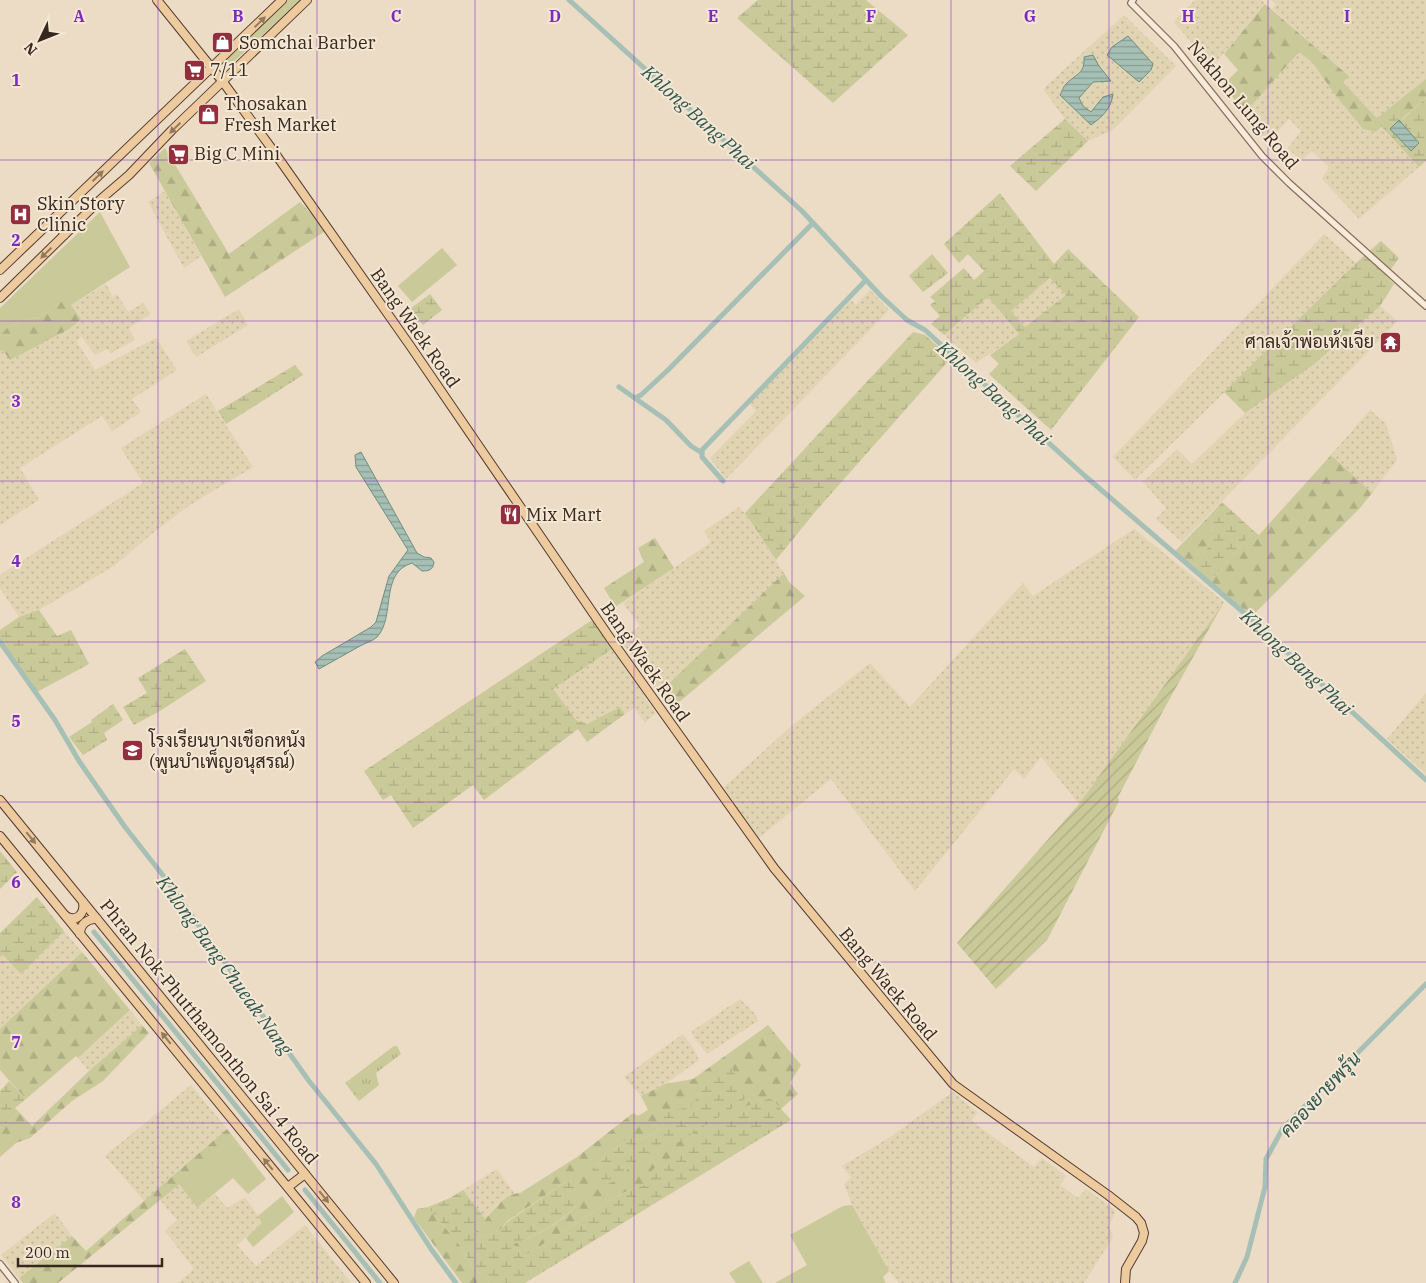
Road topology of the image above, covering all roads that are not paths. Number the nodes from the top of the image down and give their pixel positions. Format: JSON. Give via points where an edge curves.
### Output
{"nodes":[{"id":1,"x":157,"y":0,"type":"edge"},
{"id":2,"x":282,"y":0,"type":"edge"},
{"id":3,"x":308,"y":0,"type":"edge"},
{"id":4,"x":1133,"y":0,"type":"edge"},
{"id":5,"x":212,"y":68,"type":"junction"},
{"id":6,"x":223,"y":82,"type":"junction"},
{"id":7,"x":50,"y":223,"type":"junction"},
{"id":8,"x":64,"y":235,"type":"junction"},
{"id":9,"x":0,"y":270,"type":"edge"},
{"id":10,"x":0,"y":298,"type":"edge"},
{"id":11,"x":1426,"y":306,"type":"edge"},
{"id":12,"x":0,"y":800,"type":"edge"},
{"id":13,"x":0,"y":836,"type":"edge"},
{"id":14,"x":83,"y":902,"type":"junction"},
{"id":15,"x":66,"y":916,"type":"junction"},
{"id":16,"x":97,"y":919,"type":"junction"},
{"id":17,"x":80,"y":934,"type":"junction"},
{"id":18,"x":305,"y":1174,"type":"junction"},
{"id":19,"x":288,"y":1187,"type":"junction"},
{"id":20,"x":0,"y":1264,"type":"edge"},
{"id":21,"x":15,"y":1283,"type":"edge"},
{"id":22,"x":366,"y":1283,"type":"edge"},
{"id":23,"x":394,"y":1283,"type":"edge"},
{"id":24,"x":1125,"y":1283,"type":"edge"}],
"edges":[{"from":1,"to":5,"type":"main road","name":"Bang Waek Road"},
{"from":5,"to":2,"type":"main road","one_way":true},
{"from":3,"to":6,"type":"main road"},
{"from":4,"to":11,"type":"street","name":"Nakhon Lung Road","via":[[1130,3],[1174,46],[1262,156]]},
{"from":5,"to":6,"type":"main road","name":"Bang Waek Road"},
{"from":7,"to":5,"type":"main road","one_way":true},
{"from":6,"to":8,"type":"main road","one_way":true},
{"from":6,"to":24,"type":"main road","name":"Bang Waek Road","via":[[774,868],[954,1084],[1108,1195],[1141,1223],[1142,1241],[1126,1269]]},
{"from":7,"to":8,"type":"main road","via":[[61,224]]},
{"from":7,"to":9,"type":"main road"},
{"from":8,"to":10,"type":"main road","one_way":true},
{"from":12,"to":14,"type":"main road","name":"Phran Nok-Phutthamonthon Sai 4 Road","one_way":true},
{"from":13,"to":15,"type":"main road","name":"Phran Nok-Phutthamonthon Sai 4 Road"},
{"from":14,"to":15,"type":"main road","via":[[80,916],[72,919]]},
{"from":14,"to":16,"type":"main road","name":"Phran Nok-Phutthamonthon Sai 4 Road"},
{"from":15,"to":17,"type":"main road","name":"Phran Nok-Phutthamonthon Sai 4 Road"},
{"from":16,"to":17,"type":"main road","via":[[85,922]]},
{"from":16,"to":18,"type":"main road","name":"Phran Nok-Phutthamonthon Sai 4 Road"},
{"from":19,"to":17,"type":"main road","name":"Phran Nok-Phutthamonthon Sai 4 Road","one_way":true},
{"from":18,"to":19,"type":"main road"},
{"from":18,"to":23,"type":"main road","name":"Phran Nok-Phutthamonthon Sai 4 Road","one_way":true},
{"from":19,"to":22,"type":"main road","name":"Phran Nok-Phutthamonthon Sai 4 Road"},
{"from":20,"to":21,"type":"street"}]}
